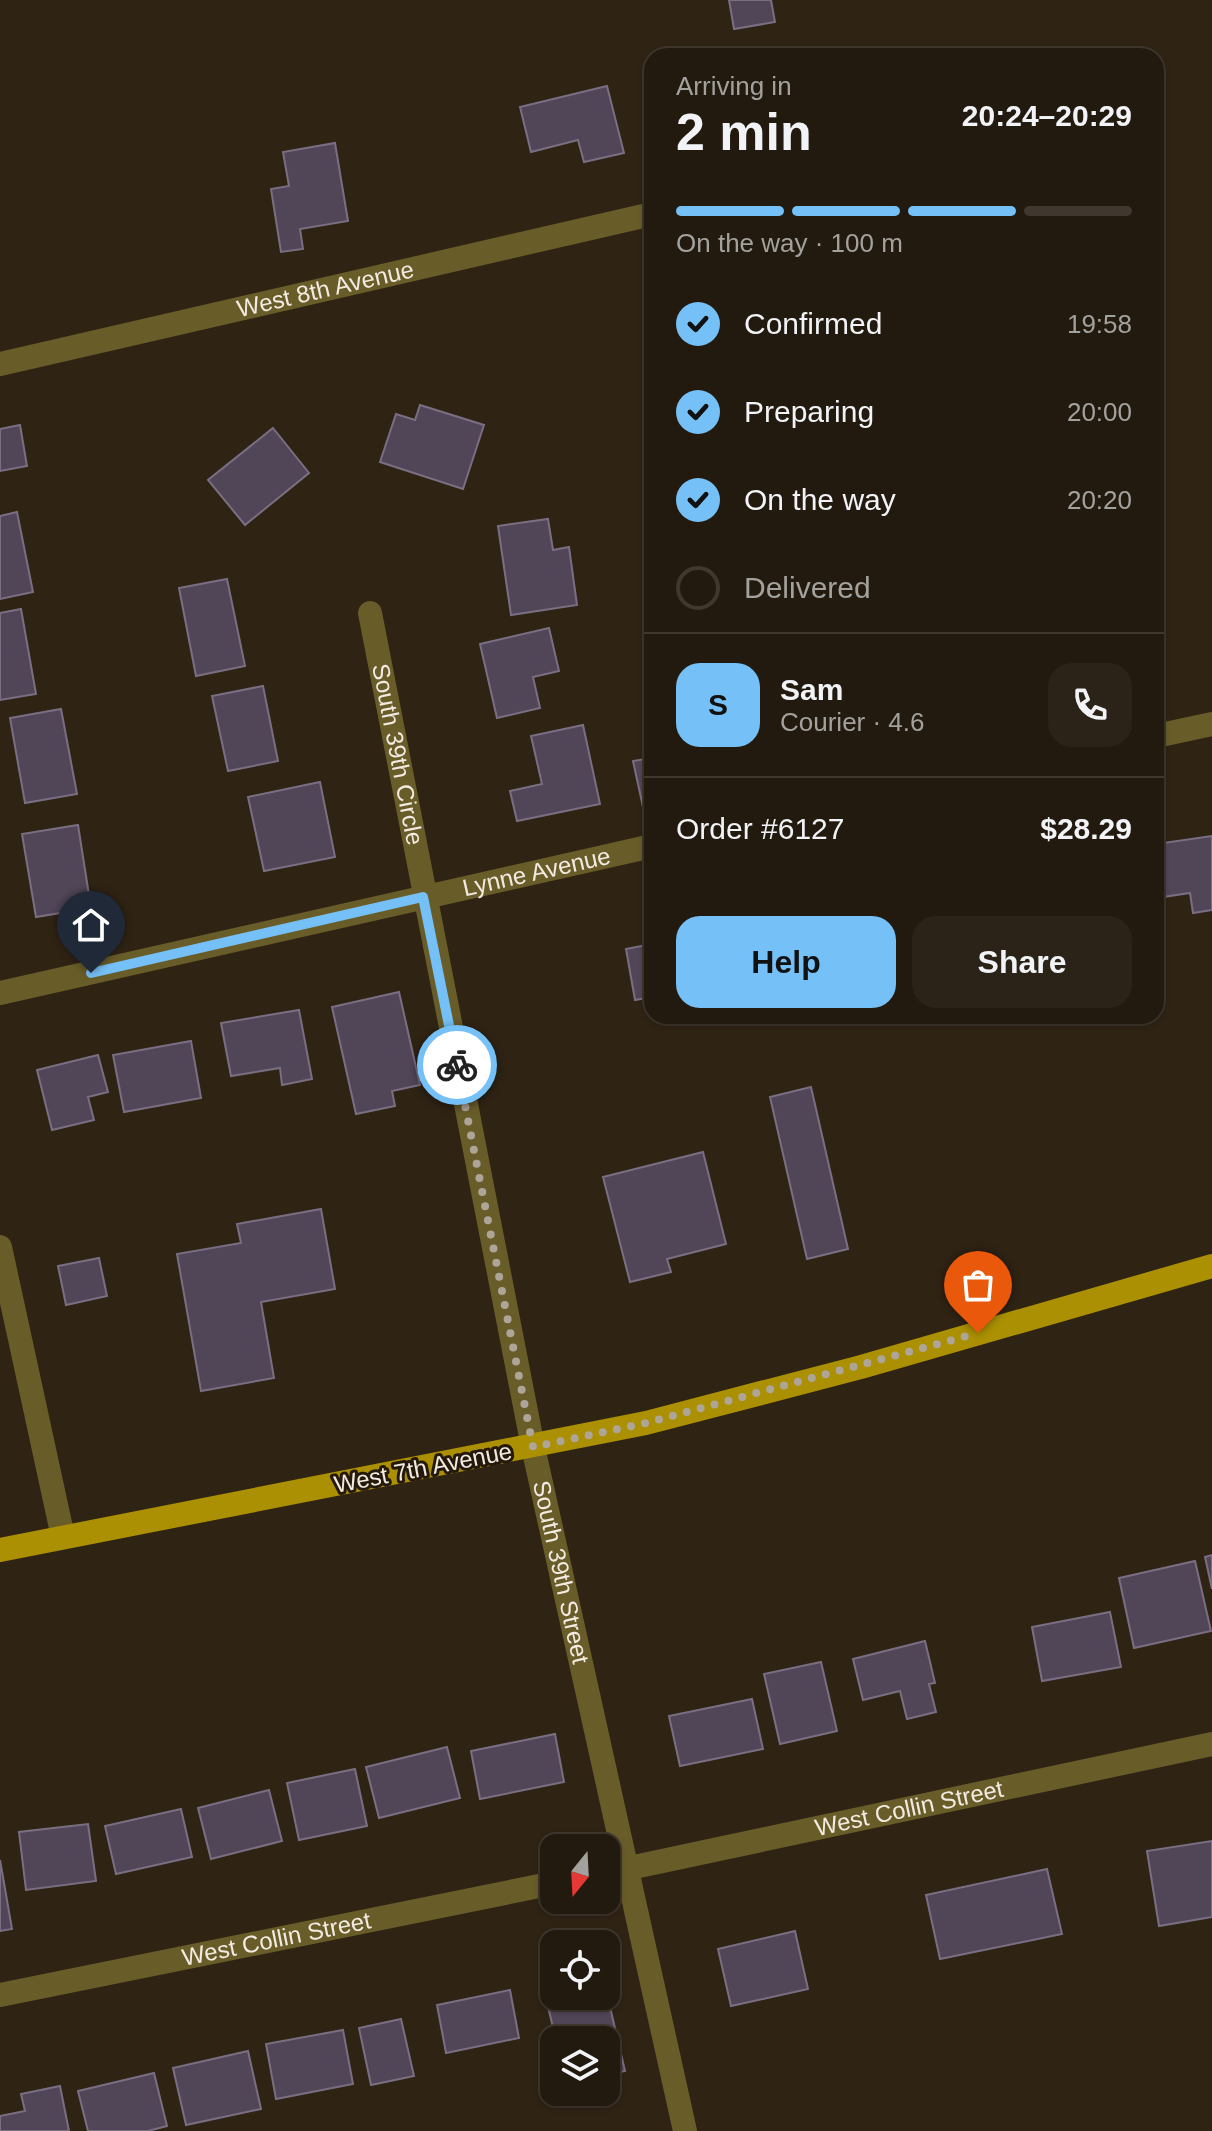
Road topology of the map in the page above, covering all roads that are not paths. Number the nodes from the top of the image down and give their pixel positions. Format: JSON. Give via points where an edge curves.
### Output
{"nodes":[{"id":1,"x":644,"y":216,"type":"edge"},
{"id":2,"x":0,"y":364,"type":"edge"},
{"id":3,"x":370,"y":613,"type":"dead end"},
{"id":4,"x":1212,"y":724,"type":"edge"},
{"id":5,"x":1164,"y":734,"type":"edge"},
{"id":6,"x":644,"y":848,"type":"edge"},
{"id":7,"x":423,"y":897,"type":"junction"},
{"id":8,"x":0,"y":993,"type":"edge"},
{"id":9,"x":0,"y":1247,"type":"edge"},
{"id":10,"x":1212,"y":1266,"type":"edge"},
{"id":11,"x":533,"y":1447,"type":"junction"},
{"id":12,"x":63,"y":1537,"type":"junction"},
{"id":13,"x":0,"y":1550,"type":"edge"},
{"id":14,"x":1212,"y":1744,"type":"edge"},
{"id":15,"x":609,"y":1834,"type":"edge"},
{"id":16,"x":620,"y":1869,"type":"edge"},
{"id":17,"x":620,"y":1885,"type":"edge"},
{"id":18,"x":540,"y":1886,"type":"edge"},
{"id":19,"x":0,"y":1995,"type":"edge"},
{"id":20,"x":685,"y":2131,"type":"edge"}],
"edges":[{"from":1,"to":2,"type":"street","name":"West 8th Avenue"},
{"from":3,"to":7,"type":"street","name":"South 39th Circle"},
{"from":4,"to":5,"type":"street"},
{"from":6,"to":7,"type":"street","name":"Lynne Avenue"},
{"from":7,"to":8,"type":"street","name":"Lynne Avenue"},
{"from":7,"to":11,"type":"street","name":"South 39th Street"},
{"from":9,"to":12,"type":"street"},
{"from":10,"to":11,"type":"main road","name":"West 7th Avenue","via":[[861,1367]]},
{"from":11,"to":12,"type":"main road","name":"West 7th Avenue"},
{"from":11,"to":15,"type":"street","name":"South 39th Street"},
{"from":12,"to":13,"type":"main road","name":"West 7th Avenue"},
{"from":14,"to":16,"type":"street","name":"West Collin Street"},
{"from":17,"to":20,"type":"street","name":"South 39th Street"},
{"from":18,"to":19,"type":"street","name":"West Collin Street"}]}
